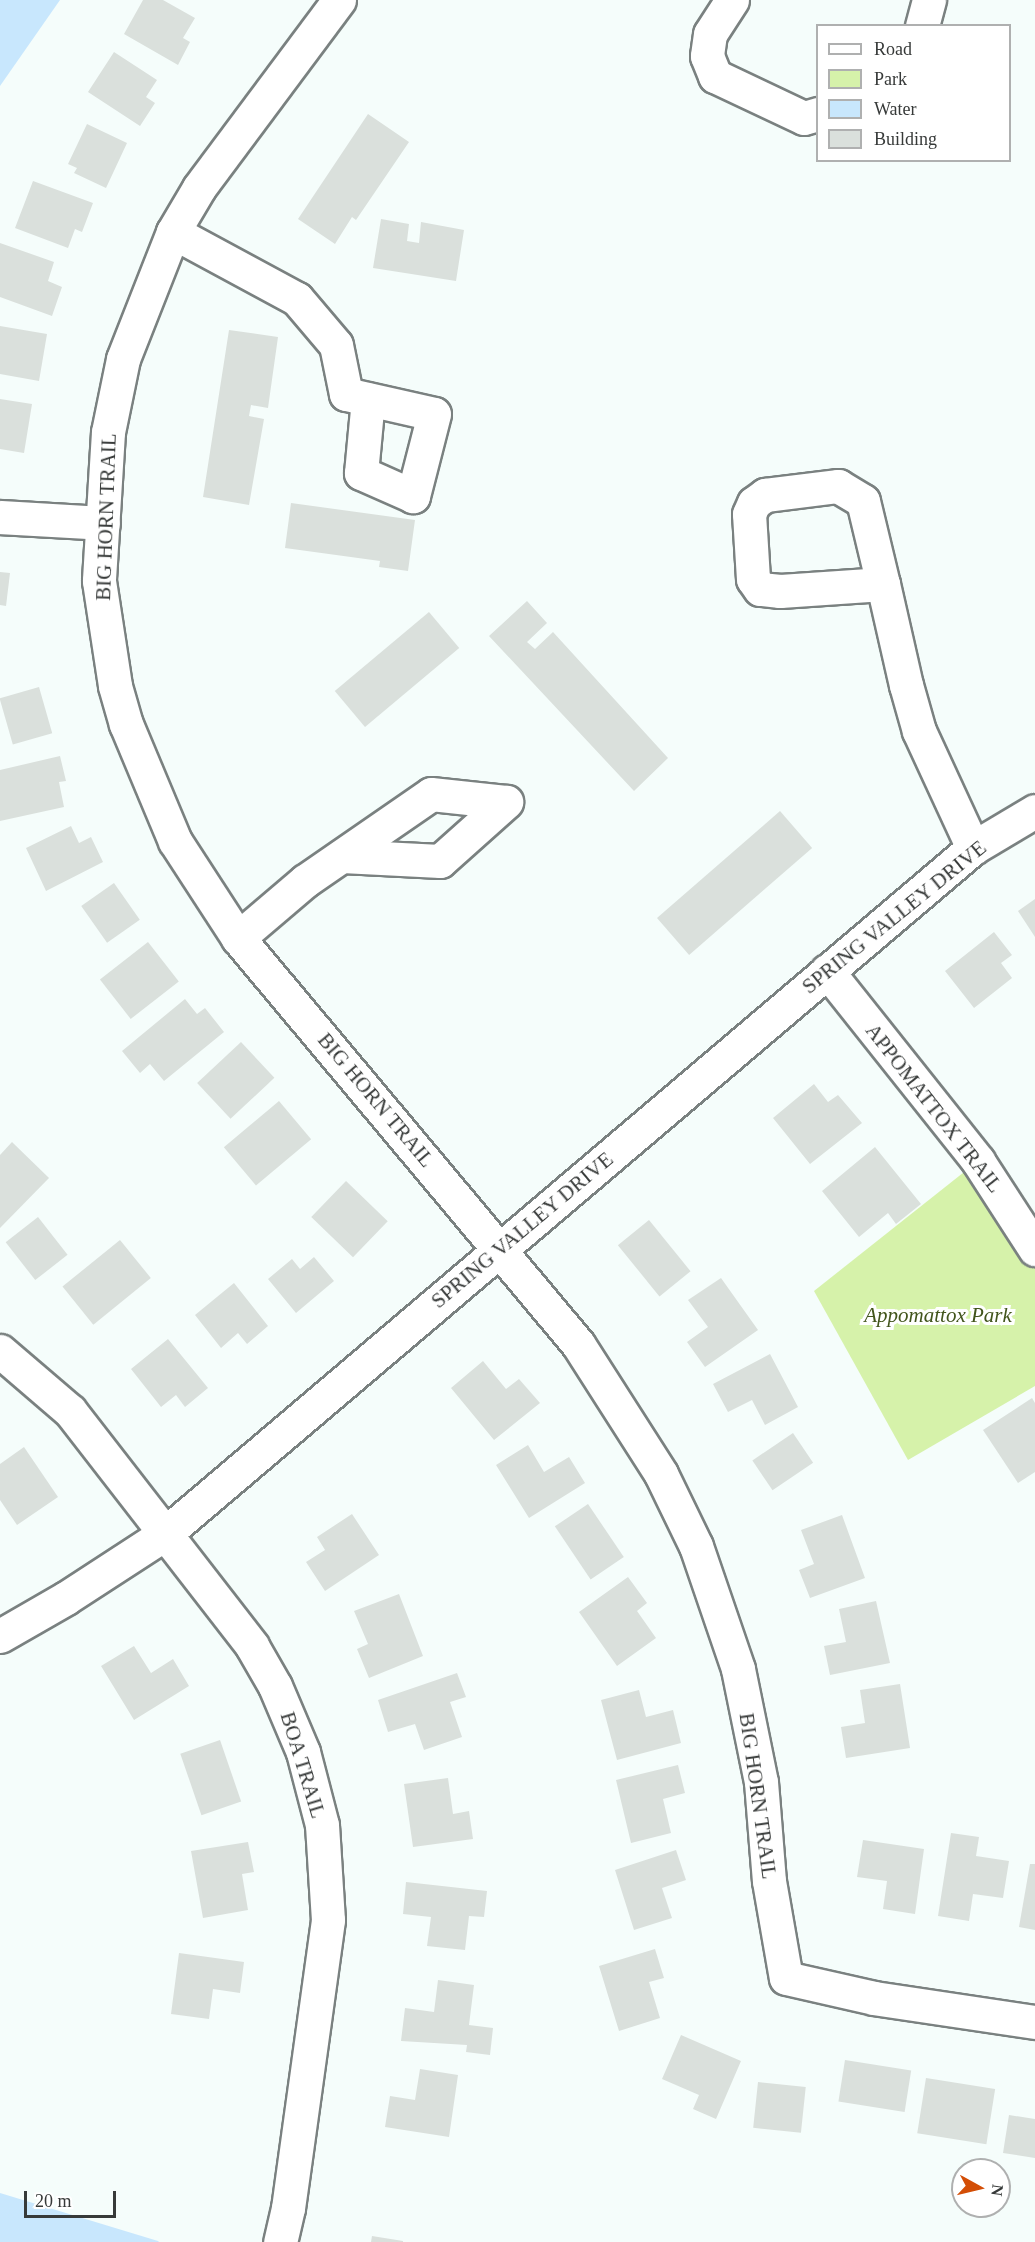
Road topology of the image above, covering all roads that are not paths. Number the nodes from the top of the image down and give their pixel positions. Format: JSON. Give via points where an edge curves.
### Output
{"nodes":[{"id":1,"x":339,"y":0,"type":"edge"},
{"id":2,"x":732,"y":0,"type":"edge"},
{"id":3,"x":929,"y":0,"type":"edge"},
{"id":4,"x":923,"y":24,"type":"edge"},
{"id":5,"x":816,"y":115,"type":"edge"},
{"id":6,"x":173,"y":232,"type":"junction"},
{"id":7,"x":368,"y":399,"type":"dead end"},
{"id":8,"x":0,"y":517,"type":"edge"},
{"id":9,"x":103,"y":523,"type":"junction"},
{"id":10,"x":883,"y":584,"type":"junction"},
{"id":11,"x":1035,"y":811,"type":"edge"},
{"id":12,"x":972,"y":848,"type":"junction"},
{"id":13,"x":342,"y":856,"type":"dead end"},
{"id":14,"x":238,"y":938,"type":"junction"},
{"id":15,"x":827,"y":970,"type":"junction"},
{"id":16,"x":500,"y":1249,"type":"junction"},
{"id":17,"x":1035,"y":1249,"type":"edge"},
{"id":18,"x":0,"y":1351,"type":"edge"},
{"id":19,"x":166,"y":1533,"type":"junction"},
{"id":20,"x":0,"y":1636,"type":"edge"},
{"id":21,"x":1035,"y":2022,"type":"edge"},
{"id":22,"x":279,"y":2242,"type":"edge"}],
"edges":[{"from":1,"to":6,"type":"street","name":"BIG HORN TRAIL","via":[[231,141]]},
{"from":2,"to":5,"type":"street","via":[[710,34],[707,56],[715,76],[804,118]]},
{"from":3,"to":4,"type":"street"},
{"from":6,"to":7,"type":"street","via":[[297,299],[336,345],[346,394]]},
{"from":6,"to":9,"type":"street","name":"BIG HORN TRAIL","via":[[123,359],[108,432]]},
{"from":8,"to":9,"type":"street"},
{"from":9,"to":14,"type":"street","name":"BIG HORN TRAIL","via":[[99,581],[126,724],[175,841]]},
{"from":10,"to":10,"type":"street","via":[[863,501],[852,491],[825,487],[765,495],[754,502],[749,514],[753,579],[760,589]]},
{"from":10,"to":12,"type":"street","via":[[919,731]]},
{"from":11,"to":12,"type":"street","name":"SPRING VALLEY DRIVE"},
{"from":12,"to":15,"type":"street","name":"SPRING VALLEY DRIVE"},
{"from":13,"to":14,"type":"street"},
{"from":14,"to":16,"type":"street","name":"BIG HORN TRAIL"},
{"from":15,"to":16,"type":"street","name":"SPRING VALLEY DRIVE"},
{"from":15,"to":17,"type":"street","name":"APPOMATTOX TRAIL","via":[[978,1161]]},
{"from":16,"to":19,"type":"street","name":"SPRING VALLEY DRIVE"},
{"from":16,"to":21,"type":"street","name":"BIG HORN TRAIL","via":[[606,1382],[661,1474],[696,1546],[724,1623],[752,1733],[769,1881],[786,1978],[874,1998]]},
{"from":18,"to":19,"type":"street","name":"BOA TRAIL","via":[[70,1411]]},
{"from":19,"to":20,"type":"street","name":"SPRING VALLEY DRIVE","via":[[66,1599]]},
{"from":19,"to":22,"type":"street","name":"BOA TRAIL","via":[[252,1646],[275,1686],[303,1752],[322,1825],[328,1920],[325,1962],[288,2208]]}]}
